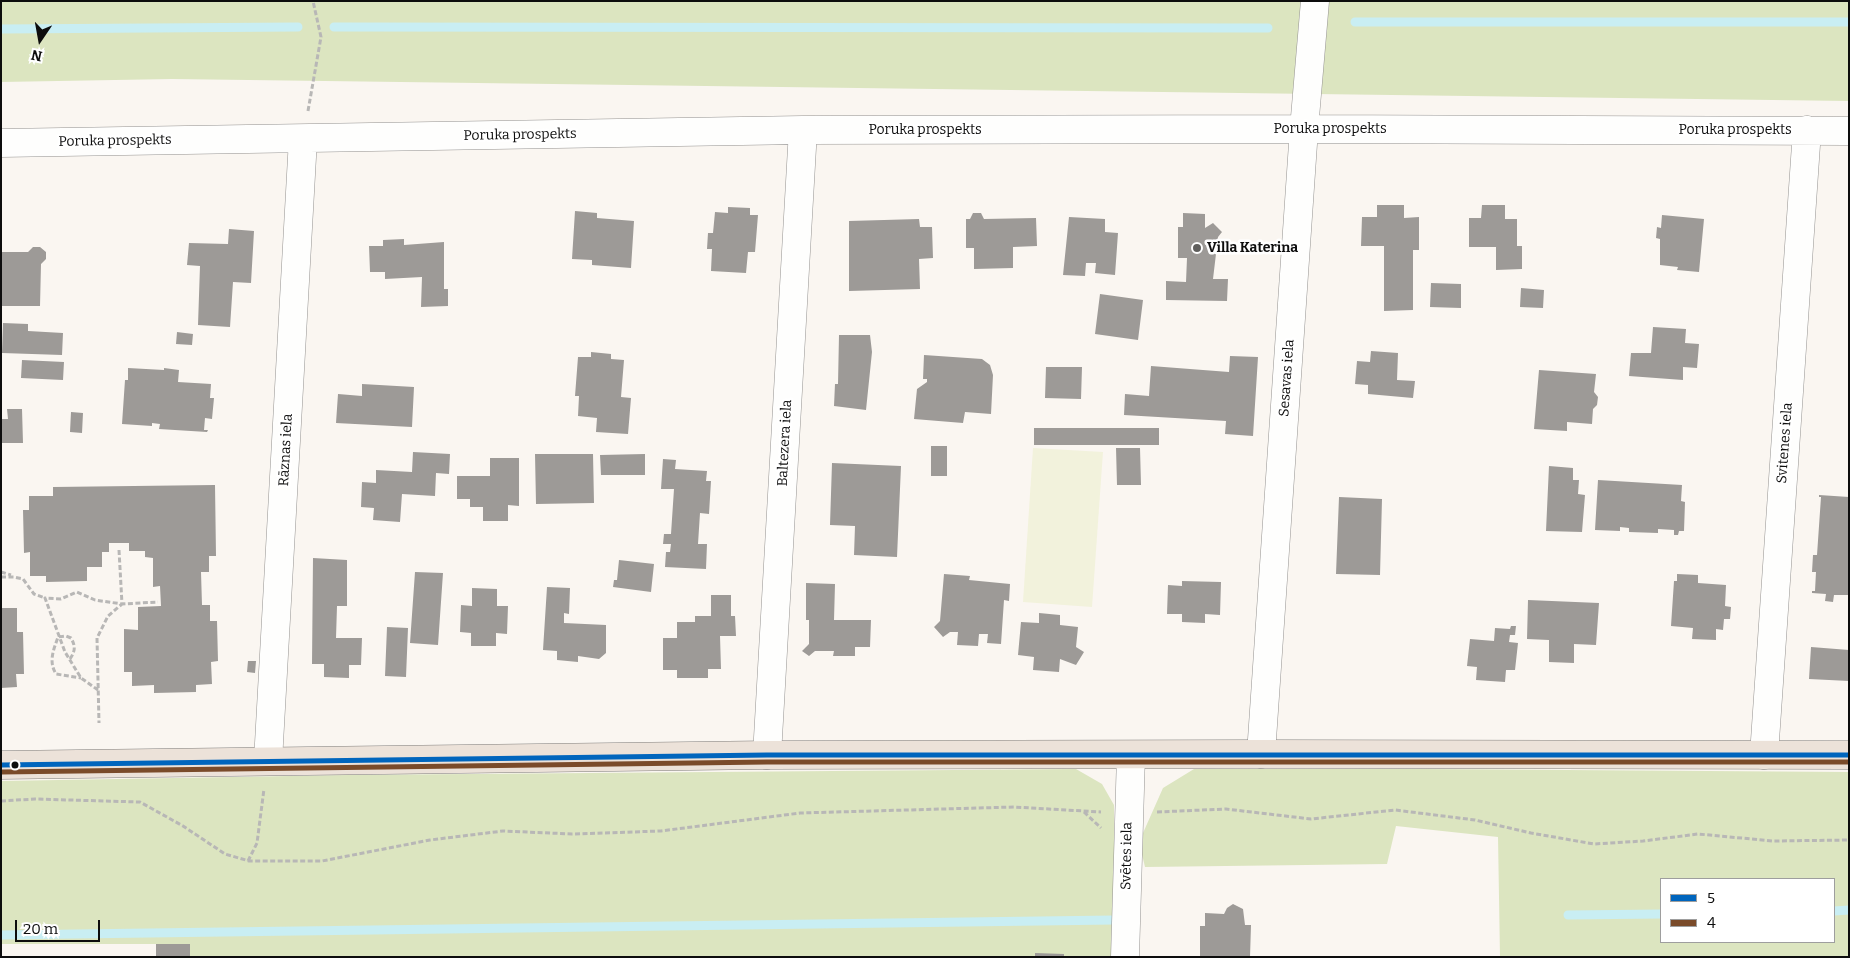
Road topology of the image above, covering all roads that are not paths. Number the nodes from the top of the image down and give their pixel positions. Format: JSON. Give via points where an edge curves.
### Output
{"nodes":[{"id":1,"x":1315,"y":1,"type":"edge"},
{"id":2,"x":1304,"y":128,"type":"junction"},
{"id":3,"x":803,"y":130,"type":"junction"},
{"id":4,"x":1806,"y":130,"type":"junction"},
{"id":5,"x":1849,"y":131,"type":"edge"},
{"id":6,"x":303,"y":139,"type":"junction"},
{"id":7,"x":1,"y":142,"type":"edge"},
{"id":8,"x":1261,"y":754,"type":"junction"},
{"id":9,"x":1764,"y":755,"type":"junction"},
{"id":10,"x":1849,"y":755,"type":"edge"},
{"id":11,"x":767,"y":756,"type":"junction"},
{"id":12,"x":1131,"y":756,"type":"junction"},
{"id":13,"x":268,"y":761,"type":"junction"},
{"id":14,"x":1,"y":765,"type":"edge"},
{"id":15,"x":1125,"y":957,"type":"edge"}],
"edges":[{"from":1,"to":2,"type":"street","name":"Sesavas iela"},
{"from":2,"to":3,"type":"street","name":"Poruka prospekts"},
{"from":2,"to":4,"type":"street","name":"Poruka prospekts"},
{"from":2,"to":8,"type":"street","name":"Sesavas iela"},
{"from":3,"to":6,"type":"street","name":"Poruka prospekts"},
{"from":3,"to":11,"type":"street","name":"Baltezera iela"},
{"from":4,"to":5,"type":"street","name":"Poruka prospekts"},
{"from":4,"to":9,"type":"street","name":"Svitenes iela"},
{"from":6,"to":7,"type":"street","name":"Poruka prospekts"},
{"from":6,"to":13,"type":"street","name":"Rāznas iela"},
{"from":8,"to":9,"type":"main road"},
{"from":8,"to":12,"type":"main road"},
{"from":9,"to":10,"type":"main road"},
{"from":11,"to":12,"type":"main road"},
{"from":11,"to":13,"type":"main road"},
{"from":12,"to":15,"type":"street","name":"Svētes iela"},
{"from":13,"to":14,"type":"main road"}]}
